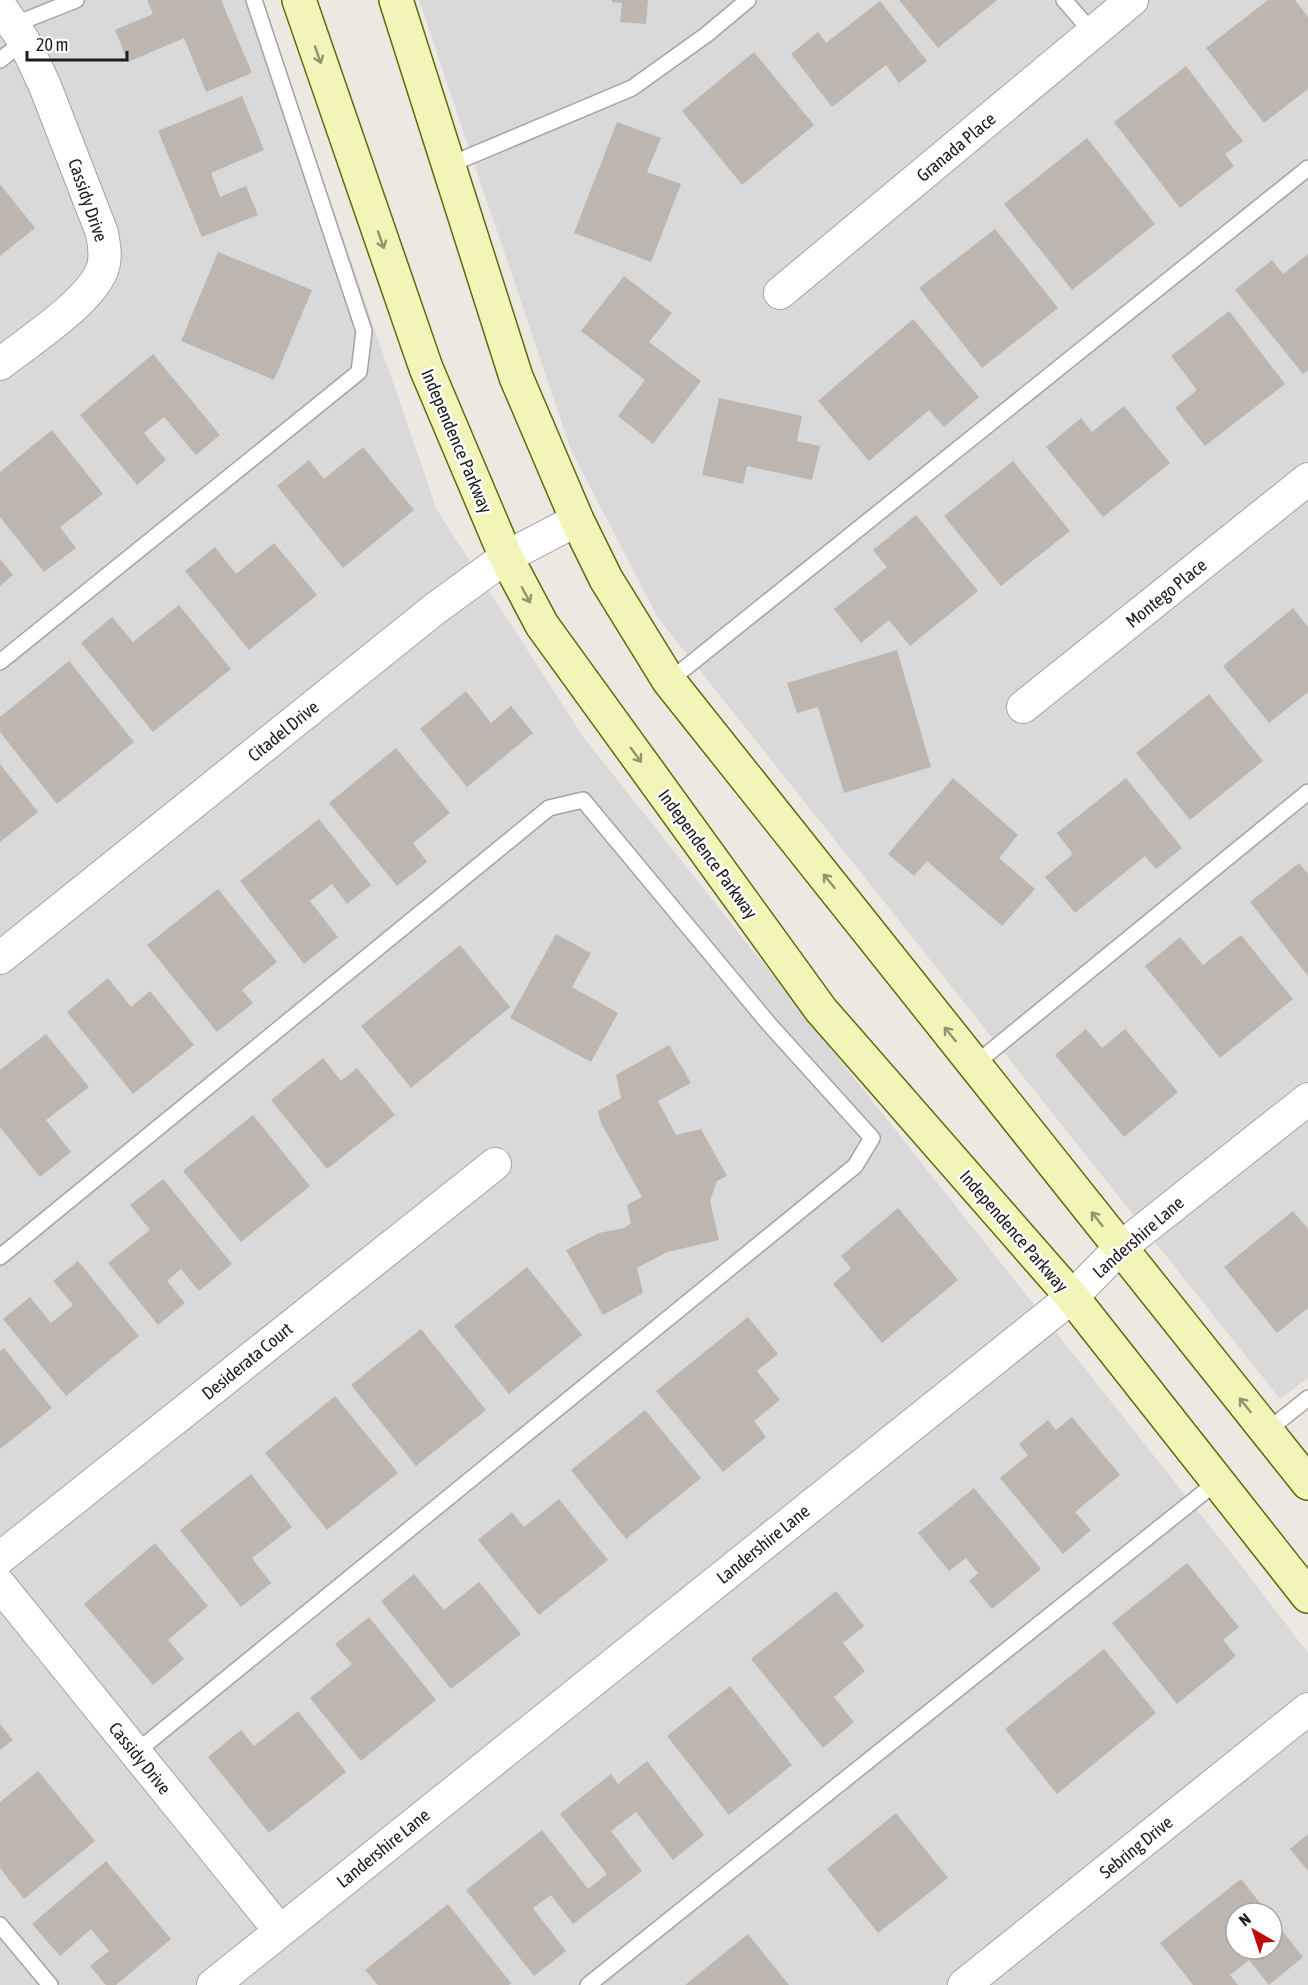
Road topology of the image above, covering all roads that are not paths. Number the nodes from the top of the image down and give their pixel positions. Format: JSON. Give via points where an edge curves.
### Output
{"nodes":[{"id":1,"x":76,"y":0,"type":"edge"},
{"id":2,"x":254,"y":0,"type":"edge"},
{"id":3,"x":298,"y":0,"type":"edge"},
{"id":4,"x":396,"y":0,"type":"edge"},
{"id":5,"x":748,"y":0,"type":"edge"},
{"id":6,"x":1064,"y":0,"type":"edge"},
{"id":7,"x":1132,"y":0,"type":"edge"},
{"id":8,"x":9,"y":33,"type":"edge"},
{"id":9,"x":1093,"y":33,"type":"junction"},
{"id":10,"x":449,"y":165,"type":"junction"},
{"id":11,"x":1308,"y":168,"type":"edge"},
{"id":12,"x":780,"y":293,"type":"dead end"},
{"id":13,"x":0,"y":364,"type":"edge"},
{"id":14,"x":1308,"y":479,"type":"edge"},
{"id":15,"x":577,"y":520,"type":"junction"},
{"id":16,"x":506,"y":557,"type":"junction"},
{"id":17,"x":0,"y":662,"type":"edge"},
{"id":18,"x":669,"y":681,"type":"junction"},
{"id":19,"x":1023,"y":706,"type":"dead end"},
{"id":20,"x":1308,"y":792,"type":"edge"},
{"id":21,"x":0,"y":958,"type":"edge"},
{"id":22,"x":975,"y":1065,"type":"junction"},
{"id":23,"x":1308,"y":1099,"type":"edge"},
{"id":24,"x":495,"y":1164,"type":"dead end"},
{"id":25,"x":1120,"y":1248,"type":"junction"},
{"id":26,"x":0,"y":1257,"type":"edge"},
{"id":27,"x":1072,"y":1297,"type":"junction"},
{"id":28,"x":1308,"y":1398,"type":"edge"},
{"id":29,"x":1267,"y":1431,"type":"junction"},
{"id":30,"x":1218,"y":1481,"type":"junction"},
{"id":31,"x":1308,"y":1483,"type":"edge"},
{"id":32,"x":0,"y":1558,"type":"edge"},
{"id":33,"x":0,"y":1585,"type":"edge"},
{"id":34,"x":1308,"y":1596,"type":"edge"},
{"id":35,"x":1308,"y":1708,"type":"edge"},
{"id":36,"x":135,"y":1753,"type":"junction"},
{"id":37,"x":0,"y":1925,"type":"edge"},
{"id":38,"x":280,"y":1931,"type":"junction"},
{"id":39,"x":50,"y":1985,"type":"edge"},
{"id":40,"x":213,"y":1985,"type":"edge"},
{"id":41,"x":588,"y":1985,"type":"edge"},
{"id":42,"x":964,"y":1985,"type":"edge"}],
"edges":[{"from":1,"to":8,"type":"lane"},
{"from":2,"to":17,"type":"lane","via":[[364,331],[359,372]]},
{"from":3,"to":16,"type":"main road","name":"Independence Parkway","one_way":true,"via":[[426,368]]},
{"from":4,"to":10,"type":"main road"},
{"from":5,"to":10,"type":"lane","via":[[632,88]]},
{"from":6,"to":9,"type":"lane"},
{"from":7,"to":9,"type":"street","name":"Granada Place"},
{"from":8,"to":13,"type":"street","name":"Cassidy Drive","via":[[45,86],[102,233],[105,252],[102,270],[90,289]]},
{"from":9,"to":12,"type":"street","name":"Granada Place"},
{"from":10,"to":15,"type":"main road","via":[[516,377]]},
{"from":11,"to":18,"type":"lane"},
{"from":14,"to":19,"type":"street","name":"Montego Place"},
{"from":15,"to":16,"type":"street","name":"Citadel Drive"},
{"from":15,"to":18,"type":"main road","via":[[606,579]]},
{"from":16,"to":21,"type":"street","name":"Citadel Drive","via":[[427,615]]},
{"from":16,"to":27,"type":"main road","name":"Independence Parkway","one_way":true,"via":[[549,634],[821,1010]]},
{"from":22,"to":18,"type":"main road","one_way":true},
{"from":20,"to":22,"type":"lane"},
{"from":25,"to":22,"type":"main road","one_way":true},
{"from":23,"to":25,"type":"street","name":"Landershire Lane"},
{"from":24,"to":32,"type":"street","name":"Desiderata Court"},
{"from":25,"to":27,"type":"street","name":"Landershire Lane"},
{"from":29,"to":25,"type":"main road","one_way":true},
{"from":26,"to":36,"type":"lane","via":[[549,808],[583,800],[769,1024],[872,1138],[855,1166]]},
{"from":27,"to":30,"type":"main road","name":"Independence Parkway"},
{"from":27,"to":38,"type":"street","name":"Landershire Lane"},
{"from":28,"to":29,"type":"lane"},
{"from":29,"to":31,"type":"main road"},
{"from":30,"to":34,"type":"main road","name":"Independence Parkway"},
{"from":30,"to":41,"type":"lane"},
{"from":33,"to":36,"type":"street","name":"Cassidy Drive"},
{"from":35,"to":42,"type":"street","name":"Sebring Drive"},
{"from":36,"to":38,"type":"street","name":"Cassidy Drive"},
{"from":37,"to":39,"type":"lane"},
{"from":38,"to":40,"type":"street","name":"Landershire Lane"}]}
